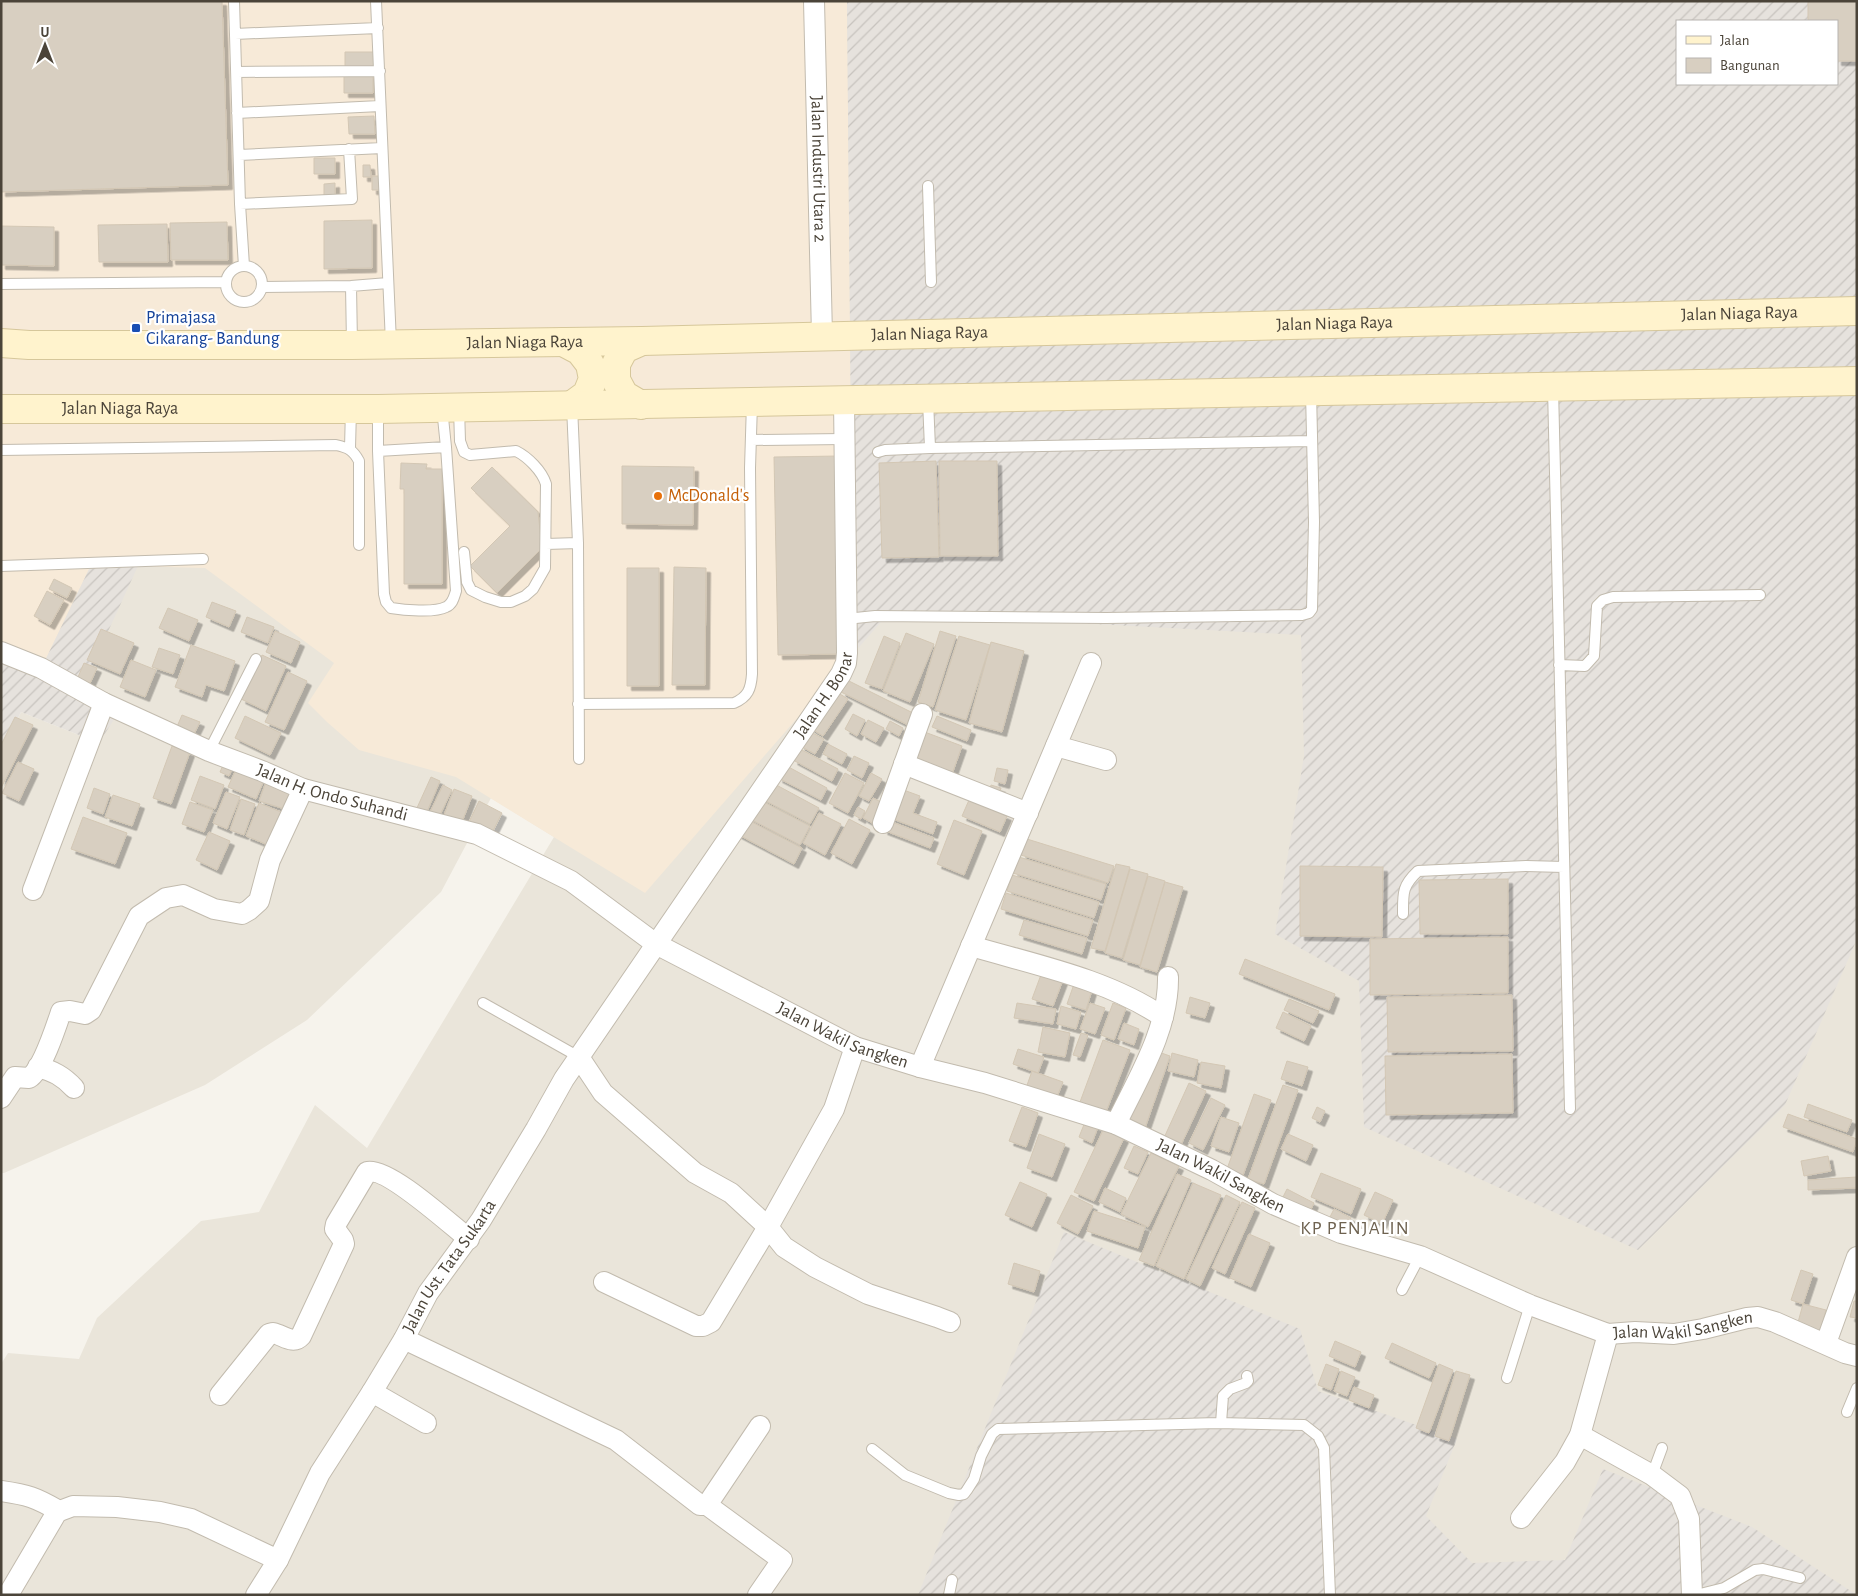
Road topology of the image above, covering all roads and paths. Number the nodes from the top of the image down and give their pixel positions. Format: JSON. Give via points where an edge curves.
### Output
{"nodes":[{"id":1,"x":234,"y":1,"type":"edge"},
{"id":2,"x":376,"y":1,"type":"edge"},
{"id":3,"x":814,"y":1,"type":"edge"},
{"id":4,"x":378,"y":28,"type":"junction"},
{"id":5,"x":235,"y":34,"type":"junction"},
{"id":6,"x":380,"y":71,"type":"junction"},
{"id":7,"x":236,"y":72,"type":"junction"},
{"id":8,"x":380,"y":106,"type":"junction"},
{"id":9,"x":237,"y":113,"type":"junction"},
{"id":10,"x":382,"y":148,"type":"junction"},
{"id":11,"x":350,"y":149,"type":"junction"},
{"id":12,"x":239,"y":155,"type":"junction"},
{"id":13,"x":928,"y":186,"type":"dead end"},
{"id":14,"x":240,"y":204,"type":"junction"},
{"id":15,"x":244,"y":266,"type":"junction"},
{"id":16,"x":226,"y":282,"type":"junction"},
{"id":17,"x":931,"y":282,"type":"dead end"},
{"id":18,"x":388,"y":283,"type":"junction"},
{"id":19,"x":1,"y":284,"type":"edge"},
{"id":20,"x":351,"y":286,"type":"junction"},
{"id":21,"x":263,"y":287,"type":"junction"},
{"id":22,"x":1857,"y":311,"type":"edge"},
{"id":23,"x":822,"y":335,"type":"junction"},
{"id":24,"x":642,"y":341,"type":"junction"},
{"id":25,"x":563,"y":342,"type":"junction"},
{"id":26,"x":1,"y":343,"type":"edge"},
{"id":27,"x":391,"y":343,"type":"junction"},
{"id":28,"x":352,"y":345,"type":"junction"},
{"id":29,"x":1857,"y":381,"type":"edge"},
{"id":30,"x":1553,"y":387,"type":"junction"},
{"id":31,"x":1311,"y":391,"type":"junction"},
{"id":32,"x":928,"y":398,"type":"junction"},
{"id":33,"x":844,"y":400,"type":"junction"},
{"id":34,"x":752,"y":402,"type":"junction"},
{"id":35,"x":572,"y":405,"type":"junction"},
{"id":36,"x":642,"y":405,"type":"junction"},
{"id":37,"x":451,"y":407,"type":"junction"},
{"id":38,"x":1,"y":409,"type":"edge"},
{"id":39,"x":351,"y":409,"type":"junction"},
{"id":40,"x":378,"y":409,"type":"junction"},
{"id":41,"x":844,"y":439,"type":"junction"},
{"id":42,"x":751,"y":440,"type":"junction"},
{"id":43,"x":1312,"y":441,"type":"junction"},
{"id":44,"x":446,"y":447,"type":"junction"},
{"id":45,"x":350,"y":448,"type":"junction"},
{"id":46,"x":930,"y":448,"type":"junction"},
{"id":47,"x":1,"y":450,"type":"edge"},
{"id":48,"x":378,"y":451,"type":"junction"},
{"id":49,"x":878,"y":452,"type":"dead end"},
{"id":50,"x":578,"y":543,"type":"junction"},
{"id":51,"x":546,"y":544,"type":"junction"},
{"id":52,"x":359,"y":545,"type":"dead end"},
{"id":53,"x":464,"y":552,"type":"dead end"},
{"id":54,"x":203,"y":559,"type":"dead end"},
{"id":55,"x":1,"y":566,"type":"edge"},
{"id":56,"x":1760,"y":595,"type":"dead end"},
{"id":57,"x":846,"y":619,"type":"junction"},
{"id":58,"x":1,"y":652,"type":"edge"},
{"id":59,"x":256,"y":659,"type":"dead end"},
{"id":60,"x":1091,"y":663,"type":"dead end"},
{"id":61,"x":1559,"y":665,"type":"junction"},
{"id":62,"x":104,"y":703,"type":"junction"},
{"id":63,"x":578,"y":704,"type":"junction"},
{"id":64,"x":922,"y":714,"type":"dead end"},
{"id":65,"x":1056,"y":746,"type":"junction"},
{"id":66,"x":209,"y":751,"type":"junction"},
{"id":67,"x":579,"y":759,"type":"dead end"},
{"id":68,"x":1106,"y":760,"type":"dead end"},
{"id":69,"x":904,"y":764,"type":"junction"},
{"id":70,"x":303,"y":789,"type":"junction"},
{"id":71,"x":1028,"y":813,"type":"junction"},
{"id":72,"x":883,"y":823,"type":"dead end"},
{"id":73,"x":1564,"y":867,"type":"junction"},
{"id":74,"x":33,"y":890,"type":"dead end"},
{"id":75,"x":1403,"y":914,"type":"dead end"},
{"id":76,"x":656,"y":944,"type":"junction"},
{"id":77,"x":972,"y":946,"type":"junction"},
{"id":78,"x":1168,"y":977,"type":"dead end"},
{"id":79,"x":483,"y":1003,"type":"dead end"},
{"id":80,"x":1163,"y":1017,"type":"junction"},
{"id":81,"x":855,"y":1047,"type":"junction"},
{"id":82,"x":579,"y":1057,"type":"junction"},
{"id":83,"x":38,"y":1067,"type":"junction"},
{"id":84,"x":920,"y":1067,"type":"junction"},
{"id":85,"x":74,"y":1088,"type":"dead end"},
{"id":86,"x":1,"y":1098,"type":"edge"},
{"id":87,"x":1570,"y":1109,"type":"dead end"},
{"id":88,"x":1116,"y":1124,"type":"junction"},
{"id":89,"x":768,"y":1227,"type":"junction"},
{"id":90,"x":469,"y":1239,"type":"junction"},
{"id":91,"x":1420,"y":1256,"type":"junction"},
{"id":92,"x":1857,"y":1257,"type":"edge"},
{"id":93,"x":604,"y":1282,"type":"dead end"},
{"id":94,"x":1402,"y":1290,"type":"dead end"},
{"id":95,"x":1530,"y":1305,"type":"junction"},
{"id":96,"x":950,"y":1322,"type":"dead end"},
{"id":97,"x":1608,"y":1334,"type":"junction"},
{"id":98,"x":404,"y":1340,"type":"junction"},
{"id":99,"x":1826,"y":1343,"type":"junction"},
{"id":100,"x":1857,"y":1356,"type":"edge"},
{"id":101,"x":1247,"y":1376,"type":"dead end"},
{"id":102,"x":1507,"y":1378,"type":"dead end"},
{"id":103,"x":1857,"y":1388,"type":"edge"},
{"id":104,"x":372,"y":1392,"type":"junction"},
{"id":105,"x":220,"y":1395,"type":"dead end"},
{"id":106,"x":1847,"y":1412,"type":"dead end"},
{"id":107,"x":426,"y":1423,"type":"dead end"},
{"id":108,"x":1221,"y":1423,"type":"junction"},
{"id":109,"x":760,"y":1426,"type":"dead end"},
{"id":110,"x":1580,"y":1435,"type":"junction"},
{"id":111,"x":1662,"y":1448,"type":"dead end"},
{"id":112,"x":872,"y":1449,"type":"dead end"},
{"id":113,"x":1652,"y":1475,"type":"junction"},
{"id":114,"x":1,"y":1491,"type":"edge"},
{"id":115,"x":707,"y":1505,"type":"junction"},
{"id":116,"x":59,"y":1511,"type":"junction"},
{"id":117,"x":1521,"y":1518,"type":"dead end"},
{"id":118,"x":278,"y":1560,"type":"junction"},
{"id":119,"x":1800,"y":1578,"type":"dead end"},
{"id":120,"x":952,"y":1580,"type":"dead end"},
{"id":121,"x":263,"y":1592,"type":"edge"},
{"id":122,"x":8,"y":1595,"type":"edge"},
{"id":123,"x":758,"y":1595,"type":"edge"},
{"id":124,"x":949,"y":1595,"type":"edge"},
{"id":125,"x":1330,"y":1595,"type":"edge"},
{"id":126,"x":1692,"y":1595,"type":"edge"},
{"id":127,"x":1696,"y":1595,"type":"edge"}],
"edges":[{"from":1,"to":5,"type":"lane"},
{"from":2,"to":4,"type":"lane"},
{"from":3,"to":23,"type":"street","name":"Jalan Industri Utara 2"},
{"from":4,"to":5,"type":"lane"},
{"from":4,"to":6,"type":"lane"},
{"from":5,"to":7,"type":"lane"},
{"from":6,"to":7,"type":"lane"},
{"from":6,"to":8,"type":"lane"},
{"from":7,"to":9,"type":"lane"},
{"from":8,"to":9,"type":"lane"},
{"from":8,"to":10,"type":"lane"},
{"from":9,"to":12,"type":"lane"},
{"from":10,"to":11,"type":"lane"},
{"from":10,"to":18,"type":"lane"},
{"from":11,"to":12,"type":"lane"},
{"from":11,"to":14,"type":"lane","via":[[352,199]]},
{"from":12,"to":14,"type":"lane"},
{"from":13,"to":17,"type":"lane"},
{"from":14,"to":15,"type":"lane"},
{"from":15,"to":16,"type":"lane","via":[[232,271]]},
{"from":15,"to":21,"type":"lane","via":[[256,270],[264,280]]},
{"from":16,"to":19,"type":"lane"},
{"from":16,"to":21,"type":"lane","via":[[229,295],[239,302],[251,302]]},
{"from":18,"to":20,"type":"lane"},
{"from":18,"to":27,"type":"lane"},
{"from":20,"to":21,"type":"lane"},
{"from":20,"to":28,"type":"lane"},
{"from":22,"to":23,"type":"main road","name":"Jalan Niaga Raya"},
{"from":23,"to":24,"type":"main road","name":"Jalan Niaga Raya"},
{"from":24,"to":25,"type":"main road","name":"Jalan Niaga Raya"},
{"from":24,"to":36,"type":"main road","via":[[624,350],[616,364],[616,380],[624,394]]},
{"from":25,"to":27,"type":"main road","name":"Jalan Niaga Raya"},
{"from":25,"to":35,"type":"main road","via":[[580,351],[590,364],[593,379],[587,394]]},
{"from":26,"to":28,"type":"main road","name":"Jalan Niaga Raya"},
{"from":27,"to":28,"type":"main road","name":"Jalan Niaga Raya"},
{"from":29,"to":30,"type":"main road","name":"Jalan Niaga Raya"},
{"from":30,"to":31,"type":"main road","name":"Jalan Niaga Raya"},
{"from":30,"to":61,"type":"lane"},
{"from":31,"to":32,"type":"main road","name":"Jalan Niaga Raya"},
{"from":31,"to":43,"type":"lane"},
{"from":32,"to":33,"type":"main road","name":"Jalan Niaga Raya"},
{"from":32,"to":46,"type":"lane"},
{"from":33,"to":34,"type":"main road","name":"Jalan Niaga Raya"},
{"from":33,"to":41,"type":"street","name":"Jalan H. Bonar"},
{"from":34,"to":36,"type":"main road","name":"Jalan Niaga Raya"},
{"from":34,"to":42,"type":"lane"},
{"from":35,"to":36,"type":"main road","name":"Jalan Niaga Raya"},
{"from":35,"to":37,"type":"main road","name":"Jalan Niaga Raya"},
{"from":35,"to":50,"type":"lane"},
{"from":37,"to":40,"type":"main road","name":"Jalan Niaga Raya"},
{"from":37,"to":44,"type":"lane"},
{"from":37,"to":51,"type":"lane","via":[[464,452],[470,455],[516,451],[544,478]]},
{"from":38,"to":39,"type":"main road","name":"Jalan Niaga Raya"},
{"from":39,"to":40,"type":"main road","name":"Jalan Niaga Raya"},
{"from":39,"to":45,"type":"lane"},
{"from":40,"to":48,"type":"lane"},
{"from":41,"to":42,"type":"lane"},
{"from":41,"to":57,"type":"street","name":"Jalan H. Bonar"},
{"from":42,"to":63,"type":"lane","via":[[752,674],[749,691],[734,703]]},
{"from":43,"to":46,"type":"lane"},
{"from":43,"to":57,"type":"lane","via":[[1314,522],[1312,609],[1309,613],[1116,618],[875,616]]},
{"from":44,"to":48,"type":"lane"},
{"from":44,"to":48,"type":"lane","via":[[456,590],[453,602],[446,608],[434,610],[391,608],[386,602]]},
{"from":45,"to":47,"type":"lane","via":[[336,445]]},
{"from":45,"to":52,"type":"lane","via":[[359,462]]},
{"from":46,"to":49,"type":"lane"},
{"from":50,"to":51,"type":"lane"},
{"from":50,"to":63,"type":"lane"},
{"from":51,"to":53,"type":"lane","via":[[545,568],[540,579],[525,596],[511,602],[501,602],[471,590]]},
{"from":54,"to":55,"type":"lane"},
{"from":56,"to":61,"type":"lane","via":[[1613,597],[1603,600],[1597,606],[1594,656],[1590,662],[1585,666]]},
{"from":57,"to":76,"type":"street","name":"Jalan H. Bonar","via":[[848,653],[841,674]]},
{"from":58,"to":62,"type":"street","name":"Jalan H. Ondo Suhandi","via":[[41,668]]},
{"from":59,"to":66,"type":"lane"},
{"from":60,"to":65,"type":"street"},
{"from":61,"to":73,"type":"lane"},
{"from":62,"to":66,"type":"street","name":"Jalan H. Ondo Suhandi"},
{"from":62,"to":74,"type":"street"},
{"from":63,"to":67,"type":"lane"},
{"from":64,"to":69,"type":"street"},
{"from":65,"to":68,"type":"street"},
{"from":65,"to":71,"type":"street"},
{"from":66,"to":70,"type":"street","name":"Jalan H. Ondo Suhandi"},
{"from":69,"to":71,"type":"street"},
{"from":69,"to":72,"type":"street"},
{"from":70,"to":76,"type":"street","name":"Jalan H. Ondo Suhandi","via":[[477,834],[571,882]]},
{"from":70,"to":83,"type":"street","via":[[270,860],[259,901],[242,914],[214,909],[183,895],[166,898],[139,916],[91,1010],[85,1014],[70,1010],[61,1012]]},
{"from":71,"to":77,"type":"street"},
{"from":73,"to":75,"type":"lane","via":[[1418,871],[1402,893]]},
{"from":73,"to":87,"type":"lane"},
{"from":76,"to":81,"type":"street","name":"Jalan Wakil Sangken"},
{"from":76,"to":82,"type":"street","name":"Jalan Ust. Tata Sukarta"},
{"from":77,"to":80,"type":"street","via":[[1071,975],[1125,995]]},
{"from":77,"to":84,"type":"street"},
{"from":78,"to":80,"type":"street"},
{"from":79,"to":82,"type":"lane"},
{"from":80,"to":88,"type":"street","via":[[1154,1044]]},
{"from":81,"to":84,"type":"street","name":"Jalan Wakil Sangken"},
{"from":81,"to":89,"type":"street","via":[[834,1109]]},
{"from":82,"to":89,"type":"street","via":[[603,1093],[689,1168],[731,1193]]},
{"from":82,"to":90,"type":"street","name":"Jalan Ust. Tata Sukarta"},
{"from":83,"to":85,"type":"street","via":[[53,1071]]},
{"from":83,"to":86,"type":"street","via":[[32,1077],[15,1077]]},
{"from":84,"to":88,"type":"street","name":"Jalan Wakil Sangken","via":[[985,1082]]},
{"from":88,"to":91,"type":"street","name":"Jalan Wakil Sangken","via":[[1212,1170],[1272,1204],[1341,1233]]},
{"from":89,"to":93,"type":"street","via":[[711,1322],[703,1326],[696,1326]]},
{"from":89,"to":96,"type":"street","via":[[784,1247],[815,1267],[868,1294]]},
{"from":90,"to":98,"type":"street","name":"Jalan Ust. Tata Sukarta","via":[[428,1293]]},
{"from":90,"to":105,"type":"street","via":[[396,1180],[374,1170],[367,1172],[336,1224],[335,1230],[344,1244],[301,1336],[292,1340],[269,1334]]},
{"from":91,"to":94,"type":"lane"},
{"from":91,"to":95,"type":"street","name":"Jalan Wakil Sangken"},
{"from":92,"to":99,"type":"street"},
{"from":95,"to":97,"type":"street","name":"Jalan Wakil Sangken"},
{"from":95,"to":102,"type":"lane"},
{"from":97,"to":99,"type":"street","name":"Jalan Wakil Sangken","via":[[1674,1334],[1758,1317]]},
{"from":97,"to":110,"type":"street"},
{"from":98,"to":104,"type":"street","name":"Jalan Ust. Tata Sukarta"},
{"from":98,"to":115,"type":"street","via":[[616,1440],[700,1505]]},
{"from":99,"to":100,"type":"street","name":"Jalan Wakil Sangken"},
{"from":101,"to":108,"type":"lane","via":[[1246,1383],[1230,1389],[1223,1396]]},
{"from":103,"to":106,"type":"lane"},
{"from":104,"to":107,"type":"street"},
{"from":104,"to":118,"type":"street","name":"Jalan Ust. Tata Sukarta","via":[[320,1473]]},
{"from":108,"to":112,"type":"lane","via":[[998,1429],[981,1456],[974,1479],[959,1496],[905,1475]]},
{"from":108,"to":125,"type":"lane","via":[[1304,1425],[1318,1436],[1324,1448]]},
{"from":109,"to":115,"type":"street"},
{"from":110,"to":113,"type":"street"},
{"from":110,"to":117,"type":"street","via":[[1565,1462]]},
{"from":111,"to":113,"type":"lane"},
{"from":113,"to":126,"type":"street","via":[[1680,1496],[1689,1519]]},
{"from":114,"to":116,"type":"street","via":[[35,1498]]},
{"from":115,"to":123,"type":"street","via":[[782,1560]]},
{"from":116,"to":118,"type":"street","via":[[73,1506],[160,1512],[191,1519]]},
{"from":116,"to":122,"type":"street"},
{"from":118,"to":121,"type":"street","name":"Jalan Ust. Tata Sukarta"},
{"from":119,"to":127,"type":"lane","via":[[1764,1569],[1755,1570],[1724,1588]]},
{"from":120,"to":124,"type":"lane"}]}
